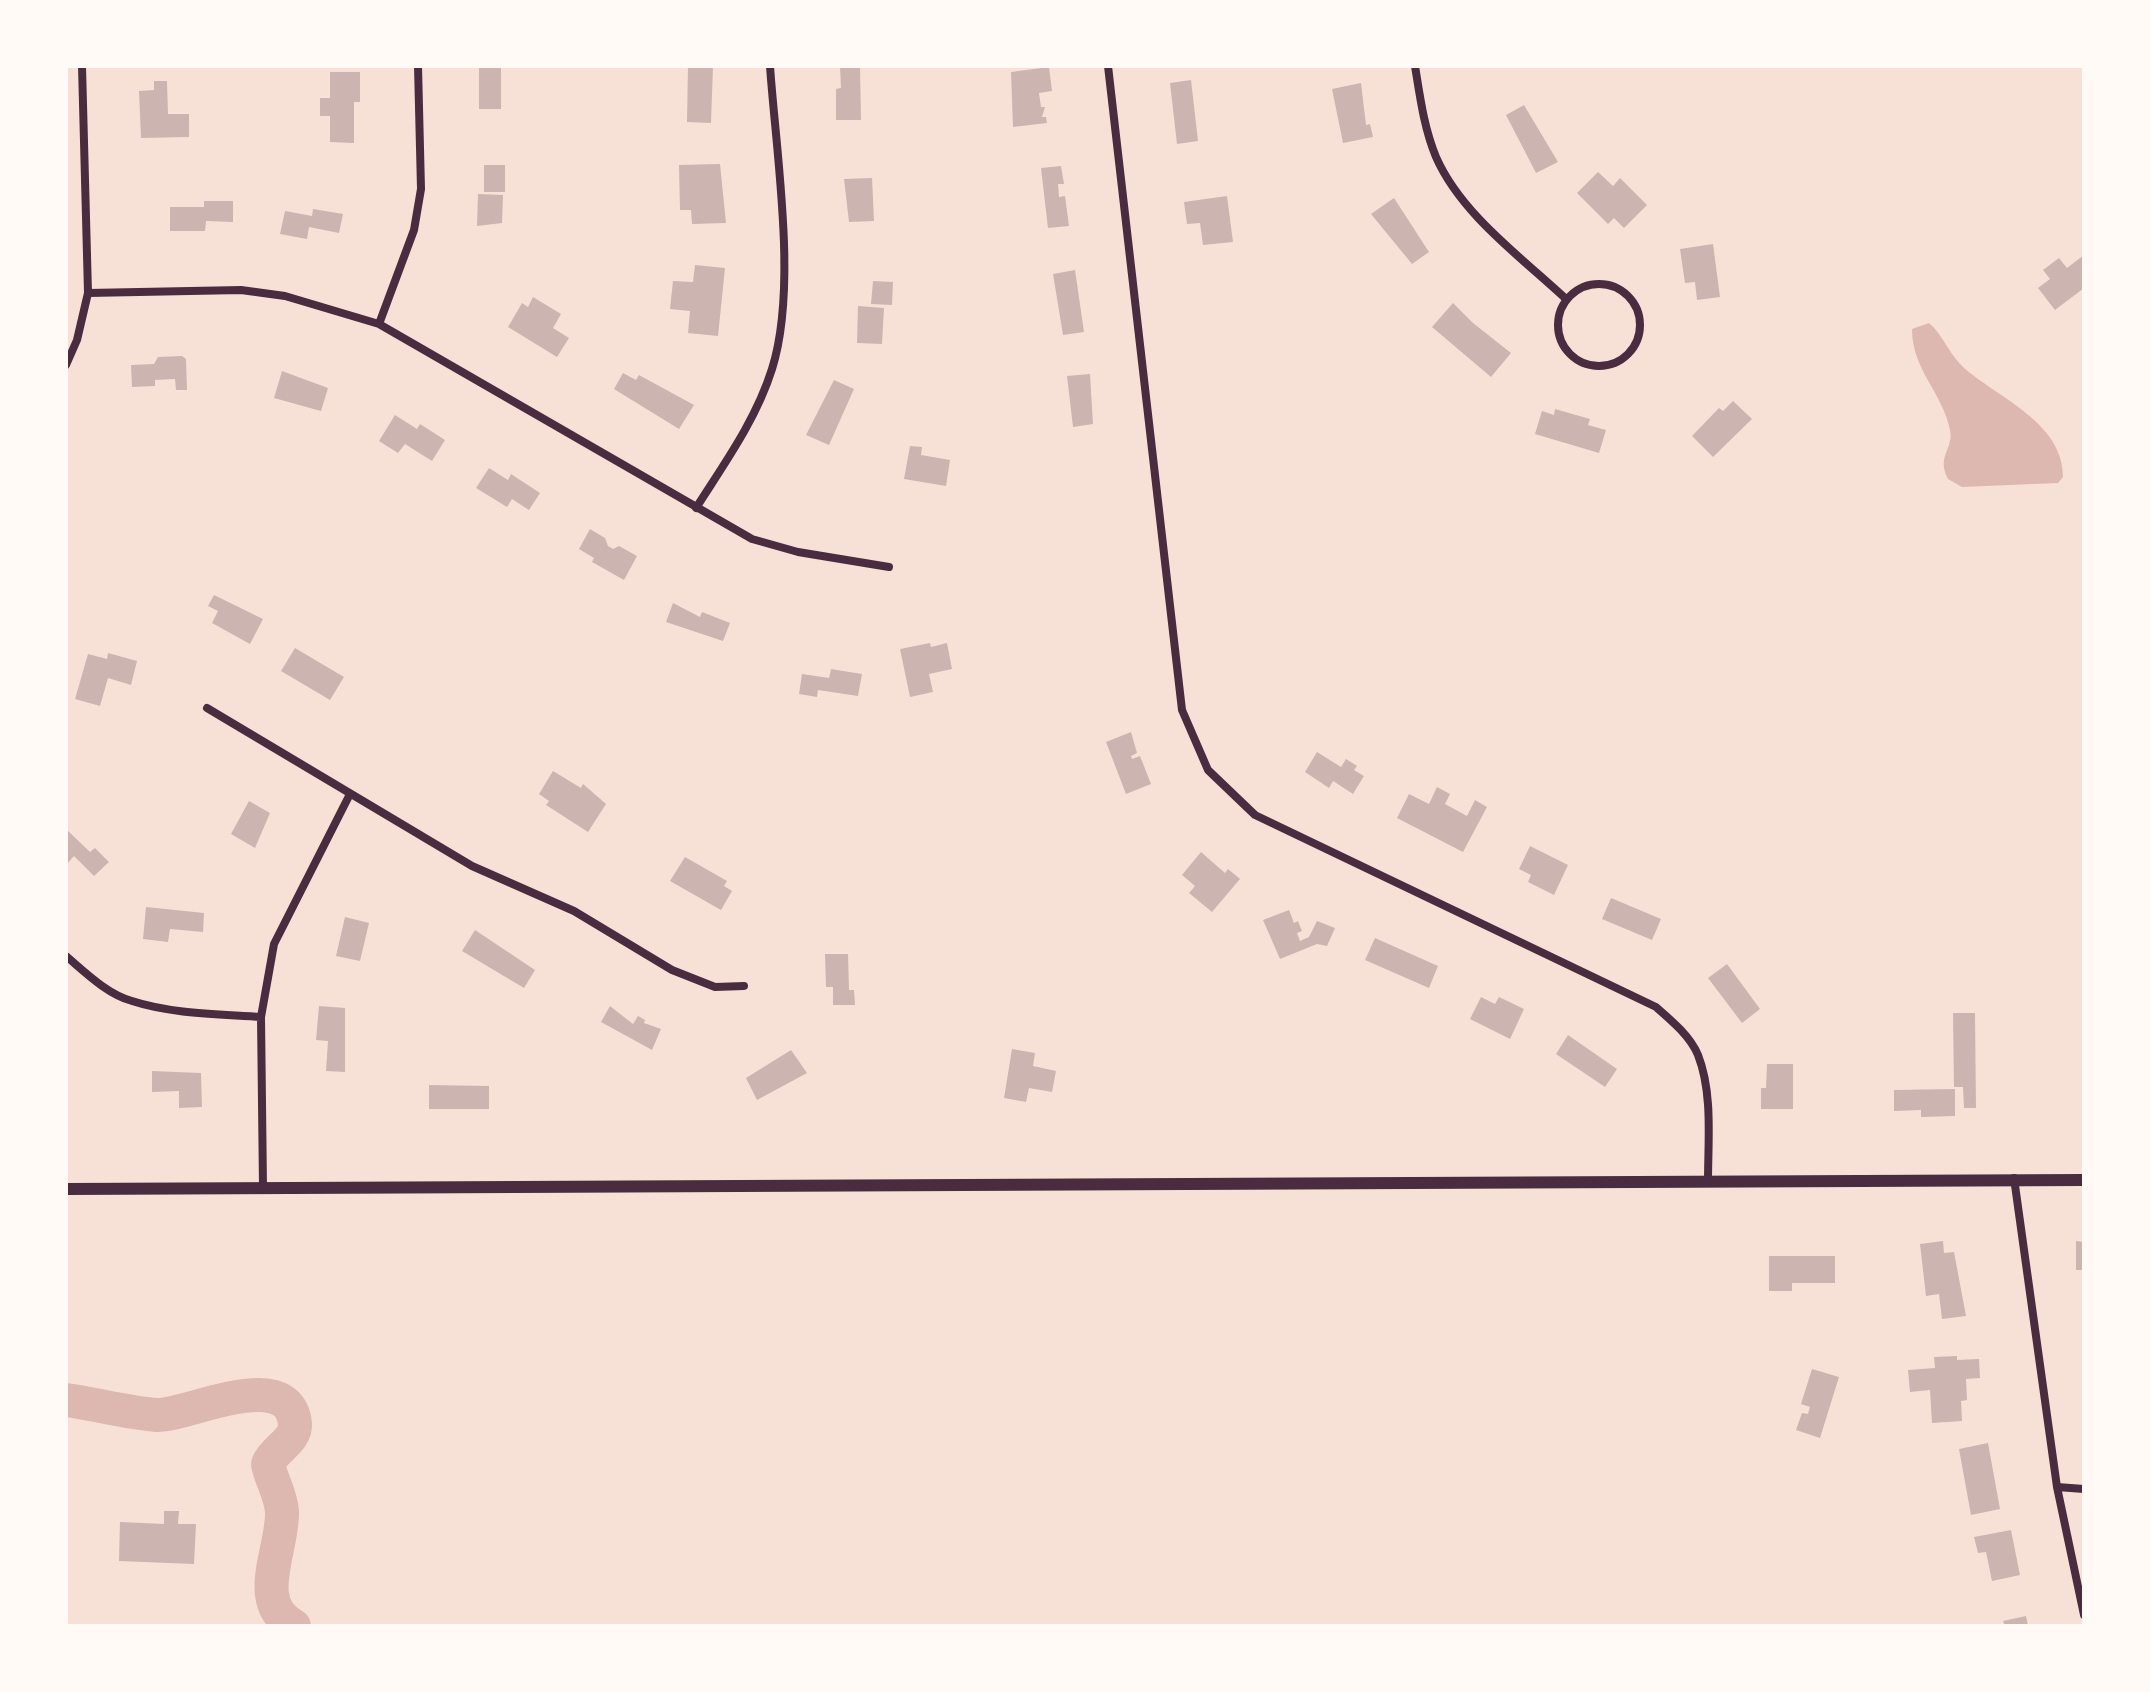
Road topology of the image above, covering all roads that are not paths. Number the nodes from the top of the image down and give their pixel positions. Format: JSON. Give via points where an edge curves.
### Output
{"nodes":[{"id":1,"x":82,"y":66,"type":"edge"},
{"id":2,"x":418,"y":66,"type":"edge"},
{"id":3,"x":770,"y":66,"type":"edge"},
{"id":4,"x":1108,"y":66,"type":"edge"},
{"id":5,"x":1415,"y":66,"type":"edge"},
{"id":6,"x":88,"y":293,"type":"junction"},
{"id":7,"x":1566,"y":299,"type":"junction"},
{"id":8,"x":379,"y":324,"type":"junction"},
{"id":9,"x":66,"y":365,"type":"edge"},
{"id":10,"x":696,"y":508,"type":"junction"},
{"id":11,"x":889,"y":567,"type":"dead end"},
{"id":12,"x":207,"y":708,"type":"dead end"},
{"id":13,"x":350,"y":794,"type":"junction"},
{"id":14,"x":66,"y":956,"type":"edge"},
{"id":15,"x":744,"y":986,"type":"dead end"},
{"id":16,"x":261,"y":1017,"type":"junction"},
{"id":17,"x":2014,"y":1178,"type":"junction"},
{"id":18,"x":2084,"y":1180,"type":"edge"},
{"id":19,"x":1708,"y":1181,"type":"junction"},
{"id":20,"x":263,"y":1188,"type":"junction"},
{"id":21,"x":66,"y":1189,"type":"edge"},
{"id":22,"x":2057,"y":1487,"type":"junction"},
{"id":23,"x":2084,"y":1489,"type":"edge"},
{"id":24,"x":2084,"y":1615,"type":"edge"}],
"edges":[{"from":1,"to":6,"type":"street"},
{"from":2,"to":8,"type":"street","via":[[421,189],[414,230]]},
{"from":3,"to":10,"type":"street","via":[[785,273],[782,329],[753,417]]},
{"from":4,"to":19,"type":"street","via":[[1182,710],[1208,770],[1255,815],[1656,1007],[1698,1054],[1707,1099]]},
{"from":5,"to":7,"type":"street","via":[[1425,125],[1456,191]]},
{"from":6,"to":8,"type":"street","via":[[241,290],[285,296]]},
{"from":6,"to":9,"type":"street"},
{"from":7,"to":7,"type":"street","via":[[1557,330],[1573,358],[1604,366],[1632,350],[1640,319],[1624,291],[1593,283]]},
{"from":8,"to":10,"type":"street"},
{"from":10,"to":11,"type":"street","via":[[752,539]]},
{"from":12,"to":13,"type":"street"},
{"from":13,"to":15,"type":"street","via":[[472,866],[574,911],[672,970],[715,987]]},
{"from":13,"to":16,"type":"street","via":[[274,944]]},
{"from":14,"to":16,"type":"street","via":[[130,1001]]},
{"from":16,"to":20,"type":"street"},
{"from":17,"to":18,"type":"main road"},
{"from":17,"to":19,"type":"main road"},
{"from":17,"to":22,"type":"street"},
{"from":19,"to":20,"type":"main road"},
{"from":20,"to":21,"type":"main road"},
{"from":22,"to":23,"type":"street"},
{"from":22,"to":24,"type":"street"}]}
